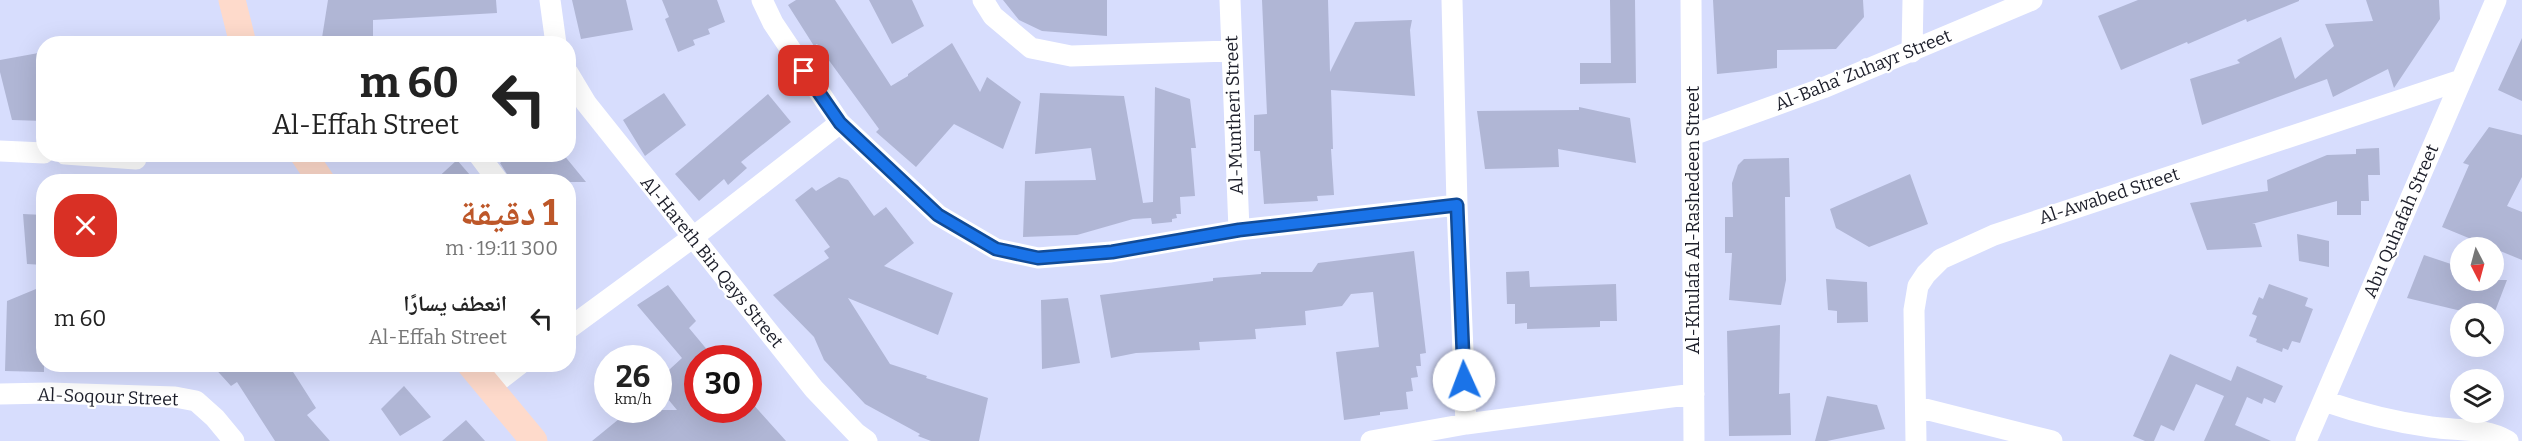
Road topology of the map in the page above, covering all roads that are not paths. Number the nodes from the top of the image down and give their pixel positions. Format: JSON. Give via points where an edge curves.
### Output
{"nodes":[{"id":1,"x":232,"y":0,"type":"edge"},
{"id":2,"x":251,"y":0,"type":"edge"},
{"id":3,"x":550,"y":0,"type":"edge"},
{"id":4,"x":762,"y":0,"type":"edge"},
{"id":5,"x":983,"y":0,"type":"edge"},
{"id":6,"x":1230,"y":0,"type":"edge"},
{"id":7,"x":1452,"y":0,"type":"edge"},
{"id":8,"x":1692,"y":0,"type":"edge"},
{"id":9,"x":1913,"y":0,"type":"edge"},
{"id":10,"x":2032,"y":0,"type":"edge"},
{"id":11,"x":2496,"y":0,"type":"edge"},
{"id":12,"x":241,"y":36,"type":"edge"},
{"id":13,"x":258,"y":36,"type":"edge"},
{"id":14,"x":555,"y":36,"type":"edge"},
{"id":15,"x":1230,"y":51,"type":"junction"},
{"id":16,"x":1912,"y":52,"type":"junction"},
{"id":17,"x":2461,"y":80,"type":"junction"},
{"id":18,"x":577,"y":103,"type":"edge"},
{"id":19,"x":840,"y":123,"type":"junction"},
{"id":20,"x":1693,"y":135,"type":"junction"},
{"id":21,"x":0,"y":151,"type":"edge"},
{"id":22,"x":36,"y":153,"type":"edge"},
{"id":23,"x":1457,"y":205,"type":"junction"},
{"id":24,"x":1239,"y":230,"type":"junction"},
{"id":25,"x":692,"y":238,"type":"junction"},
{"id":26,"x":576,"y":323,"type":"edge"},
{"id":27,"x":476,"y":372,"type":"edge"},
{"id":28,"x":510,"y":372,"type":"edge"},
{"id":29,"x":489,"y":388,"type":"junction"},
{"id":30,"x":0,"y":394,"type":"edge"},
{"id":31,"x":1694,"y":394,"type":"junction"},
{"id":32,"x":2324,"y":401,"type":"junction"},
{"id":33,"x":1917,"y":406,"type":"junction"},
{"id":34,"x":1466,"y":424,"type":"junction"},
{"id":35,"x":234,"y":441,"type":"edge"},
{"id":36,"x":534,"y":441,"type":"edge"},
{"id":37,"x":867,"y":441,"type":"edge"},
{"id":38,"x":1371,"y":441,"type":"edge"},
{"id":39,"x":1694,"y":441,"type":"edge"},
{"id":40,"x":1916,"y":441,"type":"edge"},
{"id":41,"x":2052,"y":441,"type":"edge"},
{"id":42,"x":2306,"y":441,"type":"edge"},
{"id":43,"x":2508,"y":441,"type":"edge"}],
"edges":[{"from":1,"to":12,"type":"main road"},
{"from":2,"to":13,"type":"main road"},
{"from":3,"to":14,"type":"street"},
{"from":4,"to":19,"type":"street","via":[[779,33]]},
{"from":5,"to":15,"type":"street","via":[[993,16],[1031,48],[1071,57]]},
{"from":6,"to":15,"type":"street","name":"Al-Muntheri Street"},
{"from":7,"to":23,"type":"street"},
{"from":8,"to":20,"type":"street","name":"Al-Khulafa Al-Rashedeen Street"},
{"from":9,"to":16,"type":"street"},
{"from":10,"to":16,"type":"street","name":"Al-Baha’ Zuhayr Street"},
{"from":11,"to":17,"type":"street","name":"Abu Quhafah Street"},
{"from":15,"to":24,"type":"street","name":"Al-Muntheri Street"},
{"from":16,"to":20,"type":"street","name":"Al-Baha’ Zuhayr Street"},
{"from":17,"to":32,"type":"street","name":"Abu Quhafah Street"},
{"from":17,"to":33,"type":"street","name":"Al-Awabed Street","via":[[1994,234],[1941,259],[1918,286],[1914,310]]},
{"from":18,"to":25,"type":"street","name":"Al-Hareth Bin Qays Street"},
{"from":19,"to":24,"type":"street","via":[[938,215],[996,249],[1038,258],[1112,252]]},
{"from":19,"to":25,"type":"street"},
{"from":20,"to":31,"type":"street","name":"Al-Khulafa Al-Rashedeen Street"},
{"from":21,"to":22,"type":"street"},
{"from":23,"to":24,"type":"street"},
{"from":23,"to":34,"type":"street"},
{"from":25,"to":26,"type":"street"},
{"from":25,"to":37,"type":"street","name":"Al-Hareth Bin Qays Street","via":[[814,389]]},
{"from":27,"to":29,"type":"main road"},
{"from":28,"to":29,"type":"street"},
{"from":29,"to":36,"type":"main road"},
{"from":30,"to":35,"type":"street","name":"Al-Soqour Street","via":[[196,401]]},
{"from":31,"to":34,"type":"street"},
{"from":31,"to":39,"type":"street","name":"Al-Khulafa Al-Rashedeen Street"},
{"from":32,"to":42,"type":"street","name":"Abu Quhafah Street"},
{"from":32,"to":43,"type":"street","via":[[2397,422],[2478,430]]},
{"from":33,"to":40,"type":"street","name":"Al-Awabed Street"},
{"from":33,"to":41,"type":"street"},
{"from":34,"to":38,"type":"street"}]}
